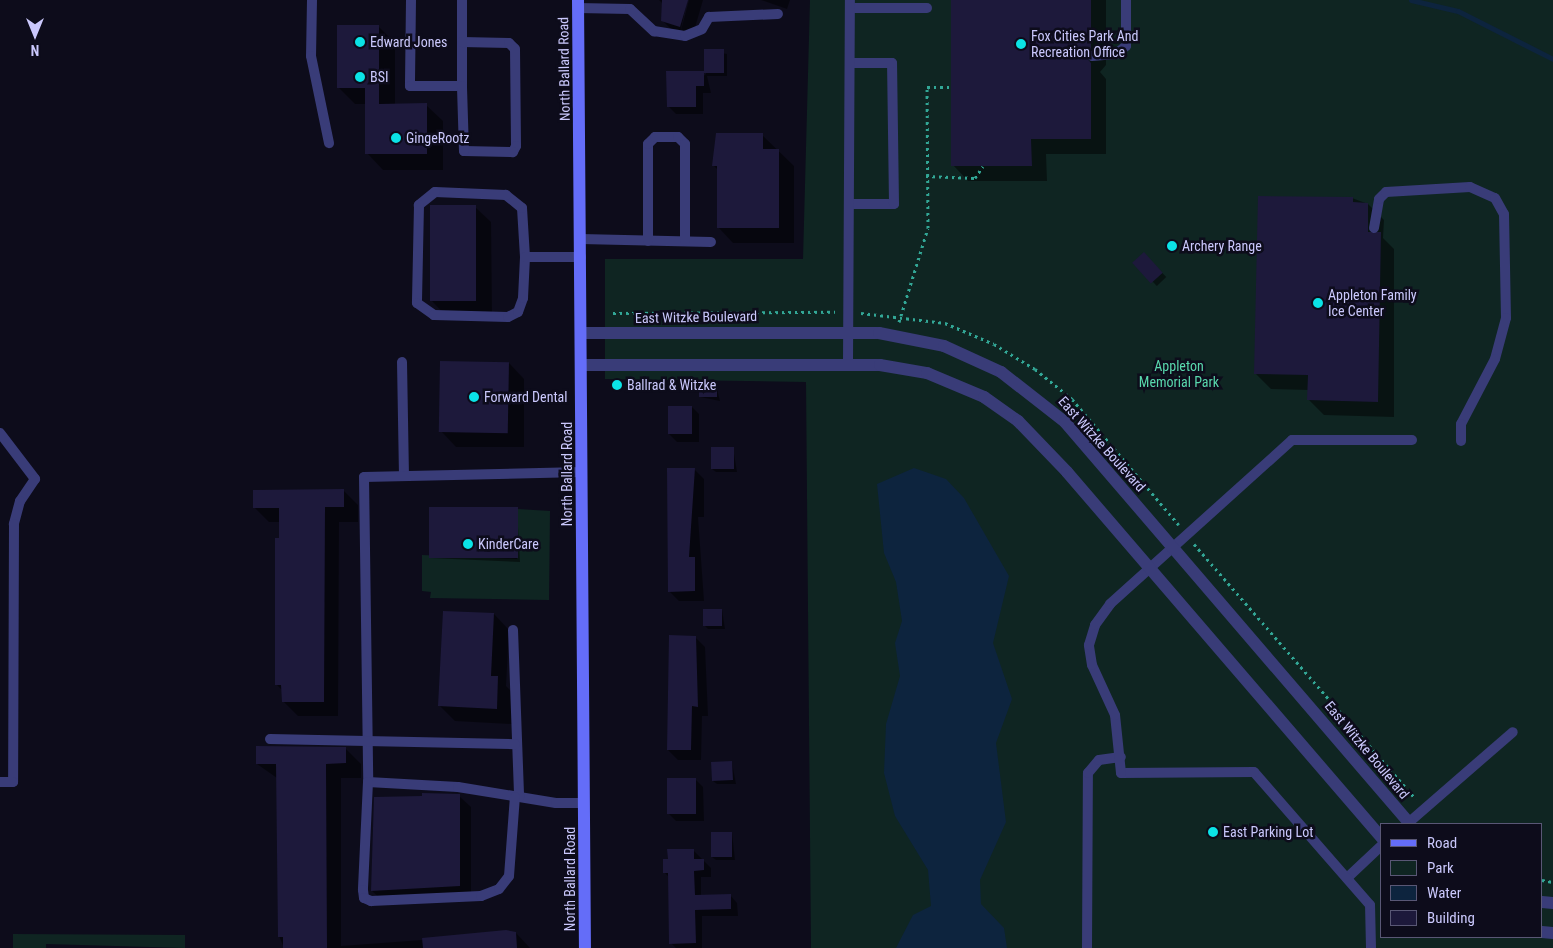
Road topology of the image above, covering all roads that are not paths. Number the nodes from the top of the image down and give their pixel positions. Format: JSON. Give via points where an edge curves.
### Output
{"nodes":[{"id":1,"x":312,"y":0,"type":"edge"},
{"id":2,"x":411,"y":0,"type":"edge"},
{"id":3,"x":462,"y":0,"type":"edge"},
{"id":4,"x":1126,"y":0,"type":"edge"},
{"id":5,"x":578,"y":4,"type":"edge"},
{"id":6,"x":850,"y":4,"type":"edge"},
{"id":7,"x":927,"y":8,"type":"dead end"},
{"id":8,"x":778,"y":14,"type":"dead end"},
{"id":9,"x":462,"y":42,"type":"junction"},
{"id":10,"x":1092,"y":56,"type":"dead end"},
{"id":11,"x":850,"y":63,"type":"junction"},
{"id":12,"x":462,"y":86,"type":"junction"},
{"id":13,"x":330,"y":143,"type":"dead end"},
{"id":14,"x":849,"y":204,"type":"junction"},
{"id":15,"x":1374,"y":228,"type":"dead end"},
{"id":16,"x":580,"y":239,"type":"junction"},
{"id":17,"x":648,"y":241,"type":"junction"},
{"id":18,"x":685,"y":241,"type":"junction"},
{"id":19,"x":711,"y":242,"type":"dead end"},
{"id":20,"x":525,"y":257,"type":"junction"},
{"id":21,"x":581,"y":257,"type":"junction"},
{"id":22,"x":849,"y":331,"type":"junction"},
{"id":23,"x":582,"y":333,"type":"junction"},
{"id":24,"x":402,"y":362,"type":"dead end"},
{"id":25,"x":848,"y":363,"type":"junction"},
{"id":26,"x":582,"y":365,"type":"junction"},
{"id":27,"x":0,"y":433,"type":"edge"},
{"id":28,"x":1412,"y":440,"type":"dead end"},
{"id":29,"x":1460,"y":441,"type":"dead end"},
{"id":30,"x":582,"y":472,"type":"junction"},
{"id":31,"x":404,"y":474,"type":"junction"},
{"id":32,"x":1173,"y":548,"type":"junction"},
{"id":33,"x":1150,"y":568,"type":"junction"},
{"id":34,"x":513,"y":630,"type":"dead end"},
{"id":35,"x":1513,"y":732,"type":"dead end"},
{"id":36,"x":367,"y":738,"type":"junction"},
{"id":37,"x":270,"y":739,"type":"dead end"},
{"id":38,"x":515,"y":744,"type":"junction"},
{"id":39,"x":1121,"y":757,"type":"junction"},
{"id":40,"x":0,"y":782,"type":"edge"},
{"id":41,"x":368,"y":782,"type":"junction"},
{"id":42,"x":517,"y":797,"type":"junction"},
{"id":43,"x":584,"y":803,"type":"junction"},
{"id":44,"x":1407,"y":823,"type":"edge"},
{"id":45,"x":1409,"y":823,"type":"edge"},
{"id":46,"x":1380,"y":836,"type":"edge"},
{"id":47,"x":1380,"y":847,"type":"edge"},
{"id":48,"x":1347,"y":878,"type":"junction"},
{"id":49,"x":585,"y":948,"type":"edge"},
{"id":50,"x":1087,"y":948,"type":"edge"},
{"id":51,"x":1371,"y":948,"type":"edge"}],
"edges":[{"from":1,"to":13,"type":"lane","via":[[311,56]]},
{"from":2,"to":12,"type":"lane","via":[[410,86]]},
{"from":3,"to":9,"type":"lane"},
{"from":4,"to":10,"type":"lane","via":[[1126,46],[1116,54]]},
{"from":5,"to":8,"type":"lane","via":[[630,9],[654,31],[685,36],[702,29],[710,17]]},
{"from":5,"to":16,"type":"main road","name":"North Ballard Road"},
{"from":6,"to":7,"type":"lane"},
{"from":6,"to":11,"type":"lane"},
{"from":9,"to":12,"type":"lane"},
{"from":9,"to":12,"type":"lane","via":[[509,43],[515,49],[516,146],[512,152],[464,151]]},
{"from":11,"to":14,"type":"lane"},
{"from":11,"to":14,"type":"lane","via":[[892,63],[894,204]]},
{"from":14,"to":22,"type":"lane"},
{"from":15,"to":29,"type":"lane","via":[[1379,199],[1386,192],[1470,187],[1494,198],[1504,214],[1506,318],[1495,359],[1461,424]]},
{"from":16,"to":17,"type":"lane"},
{"from":16,"to":21,"type":"main road","name":"North Ballard Road"},
{"from":17,"to":18,"type":"lane"},
{"from":17,"to":18,"type":"lane","via":[[648,144],[655,137],[678,137],[685,144]]},
{"from":18,"to":19,"type":"lane"},
{"from":20,"to":20,"type":"lane","via":[[523,298],[513,314],[434,315],[423,311],[417,303],[419,205],[435,192],[506,195],[522,208]]},
{"from":20,"to":21,"type":"lane"},
{"from":21,"to":23,"type":"main road","name":"North Ballard Road"},
{"from":22,"to":23,"type":"street","name":"East Witzke Boulevard"},
{"from":22,"to":25,"type":"lane"},
{"from":22,"to":32,"type":"street","name":"East Witzke Boulevard","via":[[895,335],[970,355],[1029,390],[1065,422]]},
{"from":23,"to":26,"type":"main road","name":"North Ballard Road"},
{"from":24,"to":31,"type":"lane"},
{"from":25,"to":26,"type":"street"},
{"from":25,"to":33,"type":"street","via":[[927,373],[1002,409],[1043,445]]},
{"from":26,"to":30,"type":"main road","name":"North Ballard Road"},
{"from":27,"to":40,"type":"lane","via":[[35,479],[20,501],[14,524],[13,782]]},
{"from":28,"to":32,"type":"lane","via":[[1292,440]]},
{"from":30,"to":31,"type":"lane"},
{"from":30,"to":43,"type":"main road","name":"North Ballard Road"},
{"from":31,"to":36,"type":"lane","via":[[364,477]]},
{"from":32,"to":33,"type":"lane"},
{"from":32,"to":44,"type":"street","name":"East Witzke Boulevard"},
{"from":33,"to":39,"type":"lane","via":[[1102,612],[1089,645],[1092,665],[1115,715]]},
{"from":33,"to":46,"type":"street"},
{"from":34,"to":38,"type":"lane"},
{"from":35,"to":45,"type":"lane"},
{"from":36,"to":37,"type":"lane"},
{"from":36,"to":38,"type":"lane"},
{"from":36,"to":41,"type":"lane"},
{"from":38,"to":42,"type":"lane"},
{"from":39,"to":48,"type":"lane","via":[[1121,773],[1254,772]]},
{"from":39,"to":50,"type":"lane","via":[[1099,760],[1088,773]]},
{"from":41,"to":42,"type":"lane","via":[[458,786]]},
{"from":41,"to":42,"type":"lane","via":[[364,898],[371,901],[481,896],[499,889],[509,876]]},
{"from":42,"to":43,"type":"lane"},
{"from":43,"to":49,"type":"main road","name":"North Ballard Road"},
{"from":47,"to":48,"type":"lane"},
{"from":48,"to":51,"type":"lane","via":[[1370,905]]}]}
